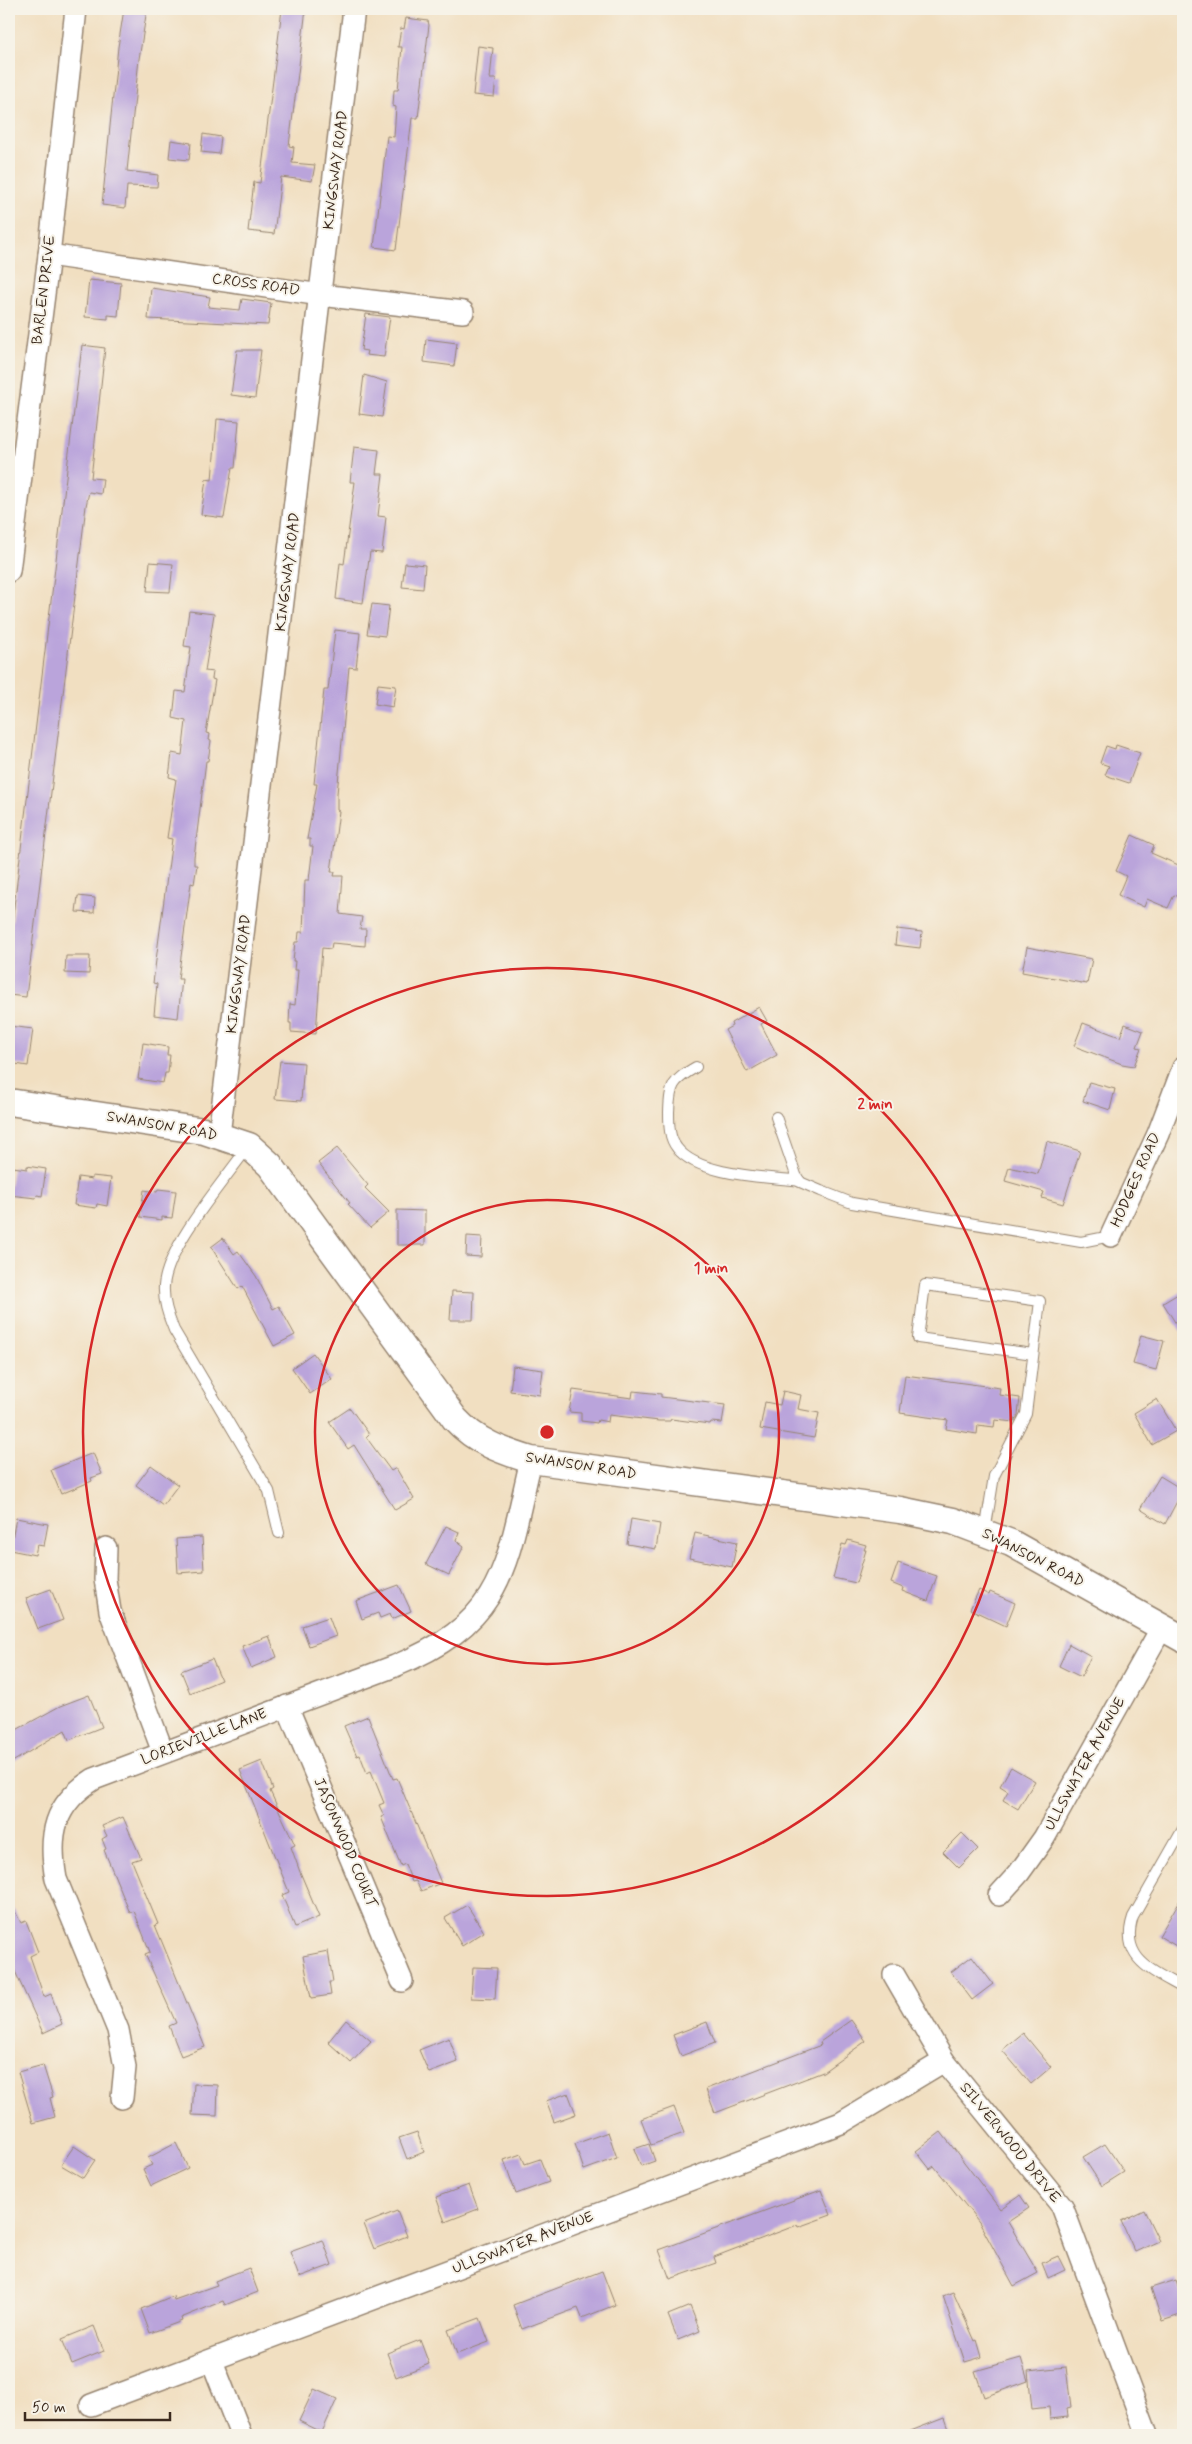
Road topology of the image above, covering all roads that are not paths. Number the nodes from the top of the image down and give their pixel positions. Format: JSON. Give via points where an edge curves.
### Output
{"nodes":[{"id":1,"x":76,"y":9,"type":"edge"},
{"id":2,"x":354,"y":9,"type":"edge"},
{"id":3,"x":49,"y":255,"type":"junction"},
{"id":4,"x":321,"y":295,"type":"junction"},
{"id":5,"x":463,"y":312,"type":"dead end"},
{"id":6,"x":9,"y":571,"type":"edge"},
{"id":7,"x":696,"y":1067,"type":"dead end"},
{"id":8,"x":1183,"y":1068,"type":"edge"},
{"id":9,"x":9,"y":1102,"type":"edge"},
{"id":10,"x":776,"y":1117,"type":"dead end"},
{"id":11,"x":219,"y":1135,"type":"junction"},
{"id":12,"x":249,"y":1146,"type":"junction"},
{"id":13,"x":800,"y":1181,"type":"junction"},
{"id":14,"x":1111,"y":1236,"type":"joint"},
{"id":15,"x":1033,"y":1354,"type":"junction"},
{"id":16,"x":531,"y":1460,"type":"junction"},
{"id":17,"x":985,"y":1532,"type":"junction"},
{"id":18,"x":279,"y":1533,"type":"dead end"},
{"id":19,"x":106,"y":1548,"type":"dead end"},
{"id":20,"x":1172,"y":1633,"type":"edge"},
{"id":21,"x":287,"y":1706,"type":"junction"},
{"id":22,"x":163,"y":1752,"type":"junction"},
{"id":23,"x":1183,"y":1829,"type":"edge"},
{"id":24,"x":1000,"y":1895,"type":"dead end"},
{"id":25,"x":894,"y":1975,"type":"dead end"},
{"id":26,"x":402,"y":1981,"type":"dead end"},
{"id":27,"x":1183,"y":1988,"type":"edge"},
{"id":28,"x":944,"y":2061,"type":"junction"},
{"id":29,"x":122,"y":2098,"type":"dead end"},
{"id":30,"x":212,"y":2361,"type":"junction"},
{"id":31,"x":91,"y":2405,"type":"dead end"},
{"id":32,"x":241,"y":2435,"type":"edge"},
{"id":33,"x":1144,"y":2435,"type":"edge"}],
"edges":[{"from":1,"to":3,"type":"street","name":"BARLEN DRIVE"},
{"from":2,"to":4,"type":"street","name":"KINGSWAY ROAD"},
{"from":3,"to":4,"type":"street","name":"CROSS ROAD"},
{"from":3,"to":6,"type":"street","name":"BARLEN DRIVE"},
{"from":4,"to":5,"type":"street","name":"CROSS ROAD"},
{"from":4,"to":11,"type":"street","name":"KINGSWAY ROAD"},
{"from":7,"to":13,"type":"lane","via":[[677,1078],[671,1089],[669,1130],[676,1147],[692,1161],[712,1168]]},
{"from":8,"to":14,"type":"street","name":"HODGES ROAD","via":[[1158,1134]]},
{"from":9,"to":11,"type":"street","name":"SWANSON ROAD"},
{"from":10,"to":13,"type":"lane","via":[[792,1167]]},
{"from":11,"to":12,"type":"street","name":"SWANSON ROAD"},
{"from":12,"to":16,"type":"street","name":"SWANSON ROAD","via":[[270,1165],[455,1419],[488,1445]]},
{"from":12,"to":18,"type":"lane","via":[[179,1244],[166,1274],[164,1302],[174,1330],[269,1491]]},
{"from":13,"to":14,"type":"lane","via":[[852,1203],[928,1218],[1080,1242]]},
{"from":15,"to":15,"type":"lane","via":[[1040,1301],[925,1285],[918,1338]]},
{"from":15,"to":17,"type":"lane","via":[[1026,1414],[994,1476]]},
{"from":16,"to":17,"type":"street","name":"SWANSON ROAD","via":[[923,1514]]},
{"from":16,"to":21,"type":"street","name":"LORIEVILLE LANE","via":[[498,1584],[468,1623],[448,1640],[422,1655]]},
{"from":17,"to":20,"type":"street","name":"SWANSON ROAD"},
{"from":19,"to":22,"type":"street","via":[[106,1595],[110,1611]]},
{"from":20,"to":24,"type":"street","name":"ULLSWATER AVENUE","via":[[1044,1838]]},
{"from":21,"to":22,"type":"street","name":"LORIEVILLE LANE"},
{"from":21,"to":26,"type":"street","name":"JASONWOOD COURT"},
{"from":22,"to":29,"type":"street","name":"LORIEVILLE LANE","via":[[77,1789],[56,1820],[52,1839],[56,1879],[121,2040],[125,2066]]},
{"from":23,"to":27,"type":"lane","via":[[1129,1928],[1137,1958]]},
{"from":25,"to":28,"type":"street","name":"SILVERWOOD DRIVE"},
{"from":28,"to":30,"type":"street","name":"ULLSWATER AVENUE","via":[[841,2123]]},
{"from":28,"to":33,"type":"street","name":"SILVERWOOD DRIVE","via":[[1062,2206]]},
{"from":30,"to":31,"type":"street","name":"ULLSWATER AVENUE"},
{"from":30,"to":32,"type":"street"}]}
